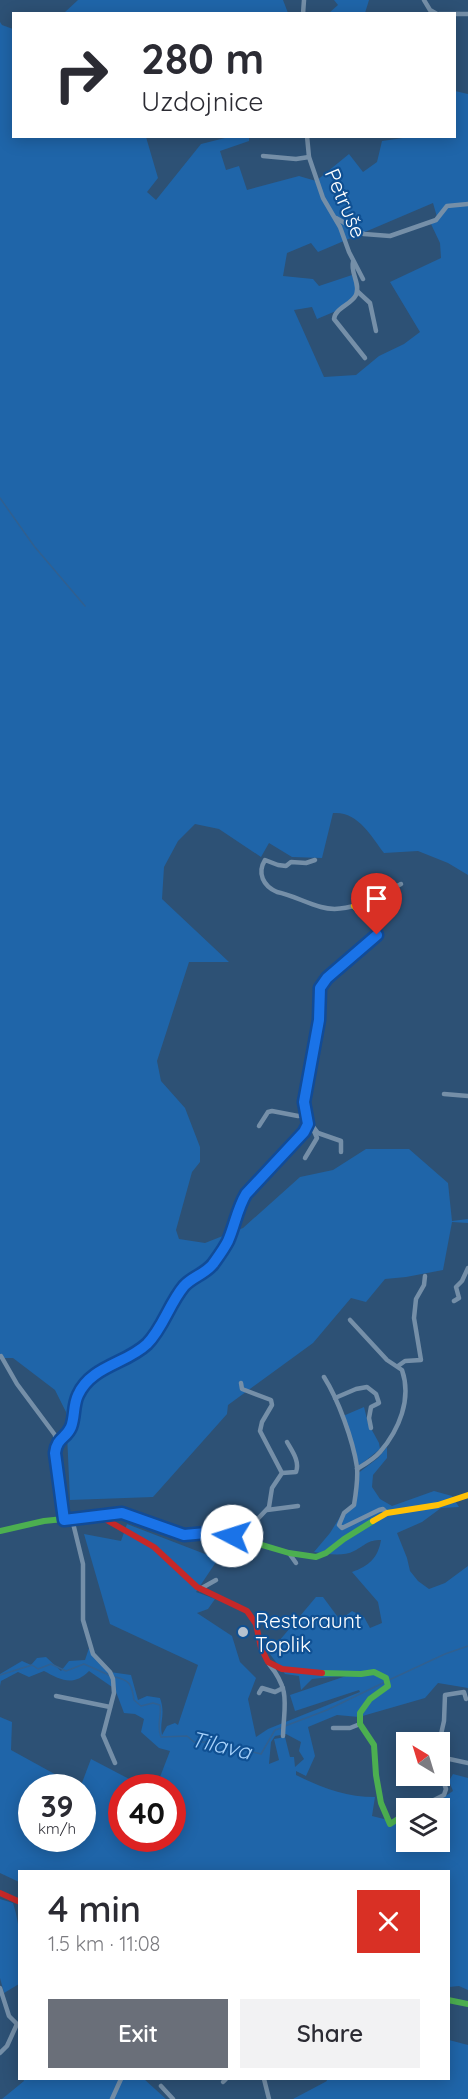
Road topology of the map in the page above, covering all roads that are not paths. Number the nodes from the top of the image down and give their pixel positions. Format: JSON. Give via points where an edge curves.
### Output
{"nodes":[{"id":1,"x":424,"y":0,"type":"edge"},
{"id":2,"x":434,"y":12,"type":"edge"},
{"id":3,"x":307,"y":138,"type":"edge"},
{"id":4,"x":263,"y":156,"type":"dead end"},
{"id":5,"x":309,"y":157,"type":"junction"},
{"id":6,"x":468,"y":204,"type":"edge"},
{"id":7,"x":334,"y":217,"type":"junction"},
{"id":8,"x":353,"y":262,"type":"junction"},
{"id":9,"x":363,"y":279,"type":"dead end"},
{"id":10,"x":357,"y":291,"type":"junction"},
{"id":11,"x":376,"y":331,"type":"dead end"},
{"id":12,"x":365,"y":358,"type":"dead end"},
{"id":13,"x":315,"y":860,"type":"dead end"},
{"id":14,"x":401,"y":884,"type":"dead end"},
{"id":15,"x":369,"y":900,"type":"junction"},
{"id":16,"x":393,"y":905,"type":"dead end"},
{"id":17,"x":354,"y":906,"type":"junction"},
{"id":18,"x":444,"y":1094,"type":"dead end"},
{"id":19,"x":468,"y":1096,"type":"edge"},
{"id":20,"x":307,"y":1118,"type":"junction"},
{"id":21,"x":259,"y":1126,"type":"dead end"},
{"id":22,"x":314,"y":1128,"type":"junction"},
{"id":23,"x":341,"y":1152,"type":"dead end"},
{"id":24,"x":305,"y":1158,"type":"dead end"},
{"id":25,"x":468,"y":1268,"type":"edge"},
{"id":26,"x":425,"y":1276,"type":"dead end"},
{"id":27,"x":454,"y":1301,"type":"dead end"},
{"id":28,"x":350,"y":1320,"type":"dead end"},
{"id":29,"x":1,"y":1356,"type":"edge"},
{"id":30,"x":398,"y":1366,"type":"junction"},
{"id":31,"x":324,"y":1377,"type":"dead end"},
{"id":32,"x":241,"y":1383,"type":"dead end"},
{"id":33,"x":335,"y":1398,"type":"junction"},
{"id":34,"x":371,"y":1428,"type":"dead end"},
{"id":35,"x":287,"y":1442,"type":"dead end"},
{"id":36,"x":56,"y":1444,"type":"junction"},
{"id":37,"x":357,"y":1469,"type":"junction"},
{"id":38,"x":282,"y":1473,"type":"junction"},
{"id":39,"x":468,"y":1495,"type":"edge"},
{"id":40,"x":298,"y":1506,"type":"dead end"},
{"id":41,"x":267,"y":1510,"type":"junction"},
{"id":42,"x":387,"y":1513,"type":"junction"},
{"id":43,"x":98,"y":1515,"type":"junction"},
{"id":44,"x":72,"y":1519,"type":"junction"},
{"id":45,"x":64,"y":1520,"type":"junction"},
{"id":46,"x":0,"y":1531,"type":"edge"},
{"id":47,"x":227,"y":1535,"type":"junction"},
{"id":48,"x":256,"y":1542,"type":"junction"},
{"id":49,"x":234,"y":1551,"type":"dead end"},
{"id":50,"x":289,"y":1553,"type":"junction"},
{"id":51,"x":297,"y":1563,"type":"dead end"},
{"id":52,"x":217,"y":1587,"type":"dead end"},
{"id":53,"x":200,"y":1589,"type":"junction"},
{"id":54,"x":267,"y":1662,"type":"junction"},
{"id":55,"x":283,"y":1688,"type":"junction"},
{"id":56,"x":259,"y":1693,"type":"dead end"},
{"id":57,"x":56,"y":1696,"type":"dead end"},
{"id":58,"x":466,"y":1699,"type":"dead end"},
{"id":59,"x":110,"y":1707,"type":"junction"},
{"id":60,"x":360,"y":1724,"type":"junction"},
{"id":61,"x":333,"y":1728,"type":"dead end"},
{"id":62,"x":442,"y":1732,"type":"edge"},
{"id":63,"x":283,"y":1736,"type":"dead end"},
{"id":64,"x":450,"y":1759,"type":"edge"},
{"id":65,"x":115,"y":1763,"type":"dead end"},
{"id":66,"x":468,"y":1763,"type":"edge"},
{"id":67,"x":445,"y":1786,"type":"edge"},
{"id":68,"x":438,"y":1798,"type":"edge"},
{"id":69,"x":396,"y":1820,"type":"edge"},
{"id":70,"x":0,"y":1893,"type":"edge"},
{"id":71,"x":18,"y":1901,"type":"edge"},
{"id":72,"x":0,"y":1988,"type":"edge"},
{"id":73,"x":450,"y":2000,"type":"edge"},
{"id":74,"x":468,"y":2004,"type":"edge"},
{"id":75,"x":18,"y":2023,"type":"edge"},
{"id":76,"x":0,"y":2053,"type":"edge"},
{"id":77,"x":121,"y":2080,"type":"edge"},
{"id":78,"x":264,"y":2080,"type":"edge"},
{"id":79,"x":161,"y":2086,"type":"dead end"},
{"id":80,"x":112,"y":2099,"type":"edge"},
{"id":81,"x":174,"y":2099,"type":"edge"},
{"id":82,"x":269,"y":2099,"type":"edge"}],
"edges":[{"from":1,"to":2,"type":"street"},
{"from":3,"to":5,"type":"street","name":"Petruše"},
{"from":4,"to":5,"type":"street"},
{"from":5,"to":7,"type":"street","name":"Petruše"},
{"from":6,"to":7,"type":"street","via":[[447,206],[436,220],[390,236],[364,234]]},
{"from":7,"to":8,"type":"street","name":"Petruše"},
{"from":8,"to":9,"type":"street","name":"Petruše"},
{"from":8,"to":10,"type":"street"},
{"from":10,"to":11,"type":"street","via":[[370,303]]},
{"from":10,"to":12,"type":"street","via":[[335,313],[334,319]]},
{"from":13,"to":17,"type":"street","via":[[280,866],[265,860],[261,872],[264,884],[319,907]]},
{"from":14,"to":15,"type":"street"},
{"from":15,"to":16,"type":"street","via":[[383,914]]},
{"from":15,"to":17,"type":"street"},
{"from":17,"to":20,"type":"street","via":[[377,935],[320,988],[319,1020],[304,1102]]},
{"from":18,"to":19,"type":"street"},
{"from":20,"to":21,"type":"street","via":[[272,1111]]},
{"from":20,"to":22,"type":"street"},
{"from":20,"to":36,"type":"street","via":[[304,1132],[246,1194],[219,1255],[204,1273],[184,1286],[149,1342],[85,1383],[76,1399],[71,1426]]},
{"from":22,"to":23,"type":"street","via":[[341,1142]]},
{"from":22,"to":24,"type":"street","via":[[317,1138]]},
{"from":25,"to":27,"type":"street","via":[[456,1287],[459,1298]]},
{"from":26,"to":30,"type":"street","via":[[414,1318],[421,1360],[405,1361]]},
{"from":28,"to":30,"type":"street","via":[[387,1360]]},
{"from":29,"to":36,"type":"street","via":[[55,1435]]},
{"from":30,"to":37,"type":"street","via":[[405,1378],[400,1424],[379,1454]]},
{"from":31,"to":33,"type":"street"},
{"from":32,"to":38,"type":"street","via":[[242,1389],[271,1400],[260,1431]]},
{"from":33,"to":34,"type":"street","via":[[367,1387],[376,1394],[379,1403],[371,1407]]},
{"from":33,"to":37,"type":"street"},
{"from":35,"to":38,"type":"street","via":[[298,1468],[296,1472]]},
{"from":36,"to":45,"type":"street"},
{"from":37,"to":42,"type":"street","via":[[354,1505],[344,1513],[340,1527],[379,1510]]},
{"from":38,"to":41,"type":"street","via":[[272,1488]]},
{"from":39,"to":42,"type":"street","via":[[438,1505]]},
{"from":40,"to":41,"type":"street"},
{"from":41,"to":48,"type":"street","via":[[252,1525]]},
{"from":42,"to":50,"type":"street","via":[[326,1553],[316,1557]]},
{"from":43,"to":44,"type":"street"},
{"from":43,"to":47,"type":"street","via":[[122,1513],[184,1535]]},
{"from":43,"to":53,"type":"street","via":[[153,1546]]},
{"from":44,"to":45,"type":"street"},
{"from":44,"to":59,"type":"street","via":[[83,1564],[83,1620],[96,1658],[113,1677]]},
{"from":45,"to":46,"type":"street"},
{"from":47,"to":48,"type":"street"},
{"from":47,"to":49,"type":"street"},
{"from":48,"to":50,"type":"street"},
{"from":50,"to":51,"type":"street"},
{"from":52,"to":53,"type":"street","via":[[214,1581]]},
{"from":53,"to":54,"type":"street","via":[[247,1612],[255,1623]]},
{"from":54,"to":55,"type":"street","via":[[280,1677]]},
{"from":54,"to":60,"type":"street","via":[[295,1670],[377,1672],[388,1686],[361,1709]]},
{"from":55,"to":56,"type":"street","via":[[275,1692],[262,1688]]},
{"from":55,"to":63,"type":"street"},
{"from":57,"to":59,"type":"street"},
{"from":58,"to":62,"type":"street","via":[[464,1692],[445,1695]]},
{"from":59,"to":65,"type":"street","via":[[103,1735]]},
{"from":60,"to":61,"type":"street"},
{"from":60,"to":69,"type":"street","via":[[374,1745],[381,1803],[390,1824]]},
{"from":64,"to":66,"type":"street"},
{"from":67,"to":68,"type":"street","via":[[444,1795]]},
{"from":70,"to":71,"type":"street"},
{"from":72,"to":75,"type":"street","via":[[9,2016]]},
{"from":73,"to":74,"type":"street"},
{"from":75,"to":76,"type":"street"},
{"from":77,"to":80,"type":"street"},
{"from":78,"to":82,"type":"street"},
{"from":79,"to":81,"type":"street"}]}
